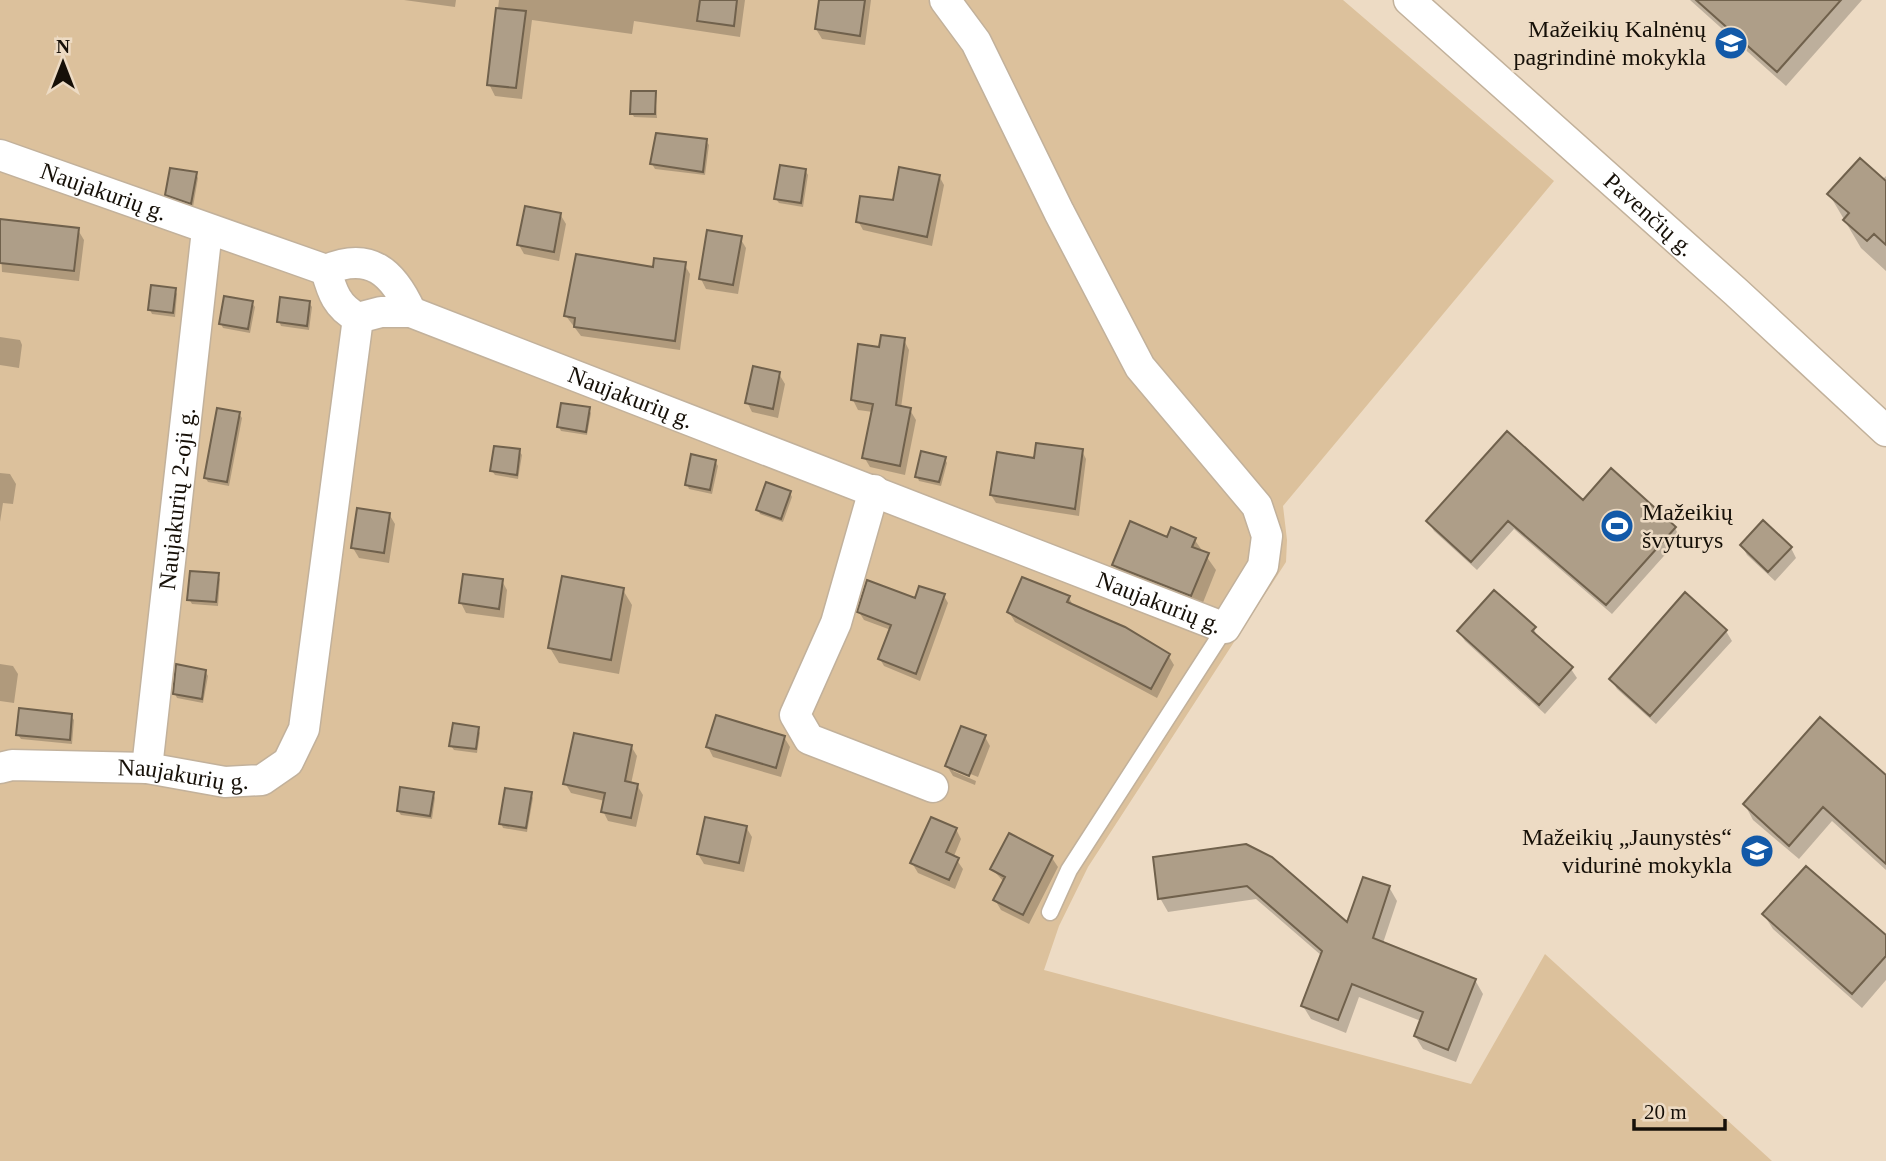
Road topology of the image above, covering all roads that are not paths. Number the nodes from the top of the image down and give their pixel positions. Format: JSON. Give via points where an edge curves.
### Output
{"nodes":[{"id":1,"x":945,"y":0,"type":"edge"},
{"id":2,"x":1409,"y":0,"type":"edge"},
{"id":3,"x":0,"y":155,"type":"edge"},
{"id":4,"x":207,"y":230,"type":"junction"},
{"id":5,"x":326,"y":270,"type":"junction"},
{"id":6,"x":411,"y":312,"type":"junction"},
{"id":7,"x":358,"y":318,"type":"junction"},
{"id":8,"x":1886,"y":431,"type":"edge"},
{"id":9,"x":874,"y":490,"type":"junction"},
{"id":10,"x":1225,"y":628,"type":"junction"},
{"id":11,"x":0,"y":768,"type":"edge"},
{"id":12,"x":147,"y":768,"type":"junction"},
{"id":13,"x":933,"y":787,"type":"dead end"},
{"id":14,"x":1050,"y":912,"type":"dead end"}],
"edges":[{"from":1,"to":10,"type":"street","name":"Naujakurių g.","via":[[976,42],[1140,367],[1257,506],[1268,536],[1263,566]]},
{"from":2,"to":8,"type":"street","name":"Pavenčių g."},
{"from":3,"to":4,"type":"street","name":"Naujakurių g."},
{"from":4,"to":5,"type":"street","name":"Naujakurių g."},
{"from":4,"to":12,"type":"street","name":"Naujakurių 2-oji g."},
{"from":5,"to":6,"type":"street","via":[[344,262],[365,262],[400,288]]},
{"from":5,"to":7,"type":"street","via":[[333,296],[345,312]]},
{"from":6,"to":7,"type":"street","name":"Naujakurių g."},
{"from":6,"to":9,"type":"street","name":"Naujakurių g."},
{"from":7,"to":12,"type":"street","name":"Naujakurių g.","via":[[304,729],[288,762],[262,780],[225,782]]},
{"from":9,"to":10,"type":"street","name":"Naujakurių g."},
{"from":9,"to":13,"type":"street","via":[[836,623],[795,715],[809,739]]},
{"from":10,"to":14,"type":"lane","via":[[1069,870]]},
{"from":11,"to":12,"type":"street","name":"Naujakurių g."}]}
